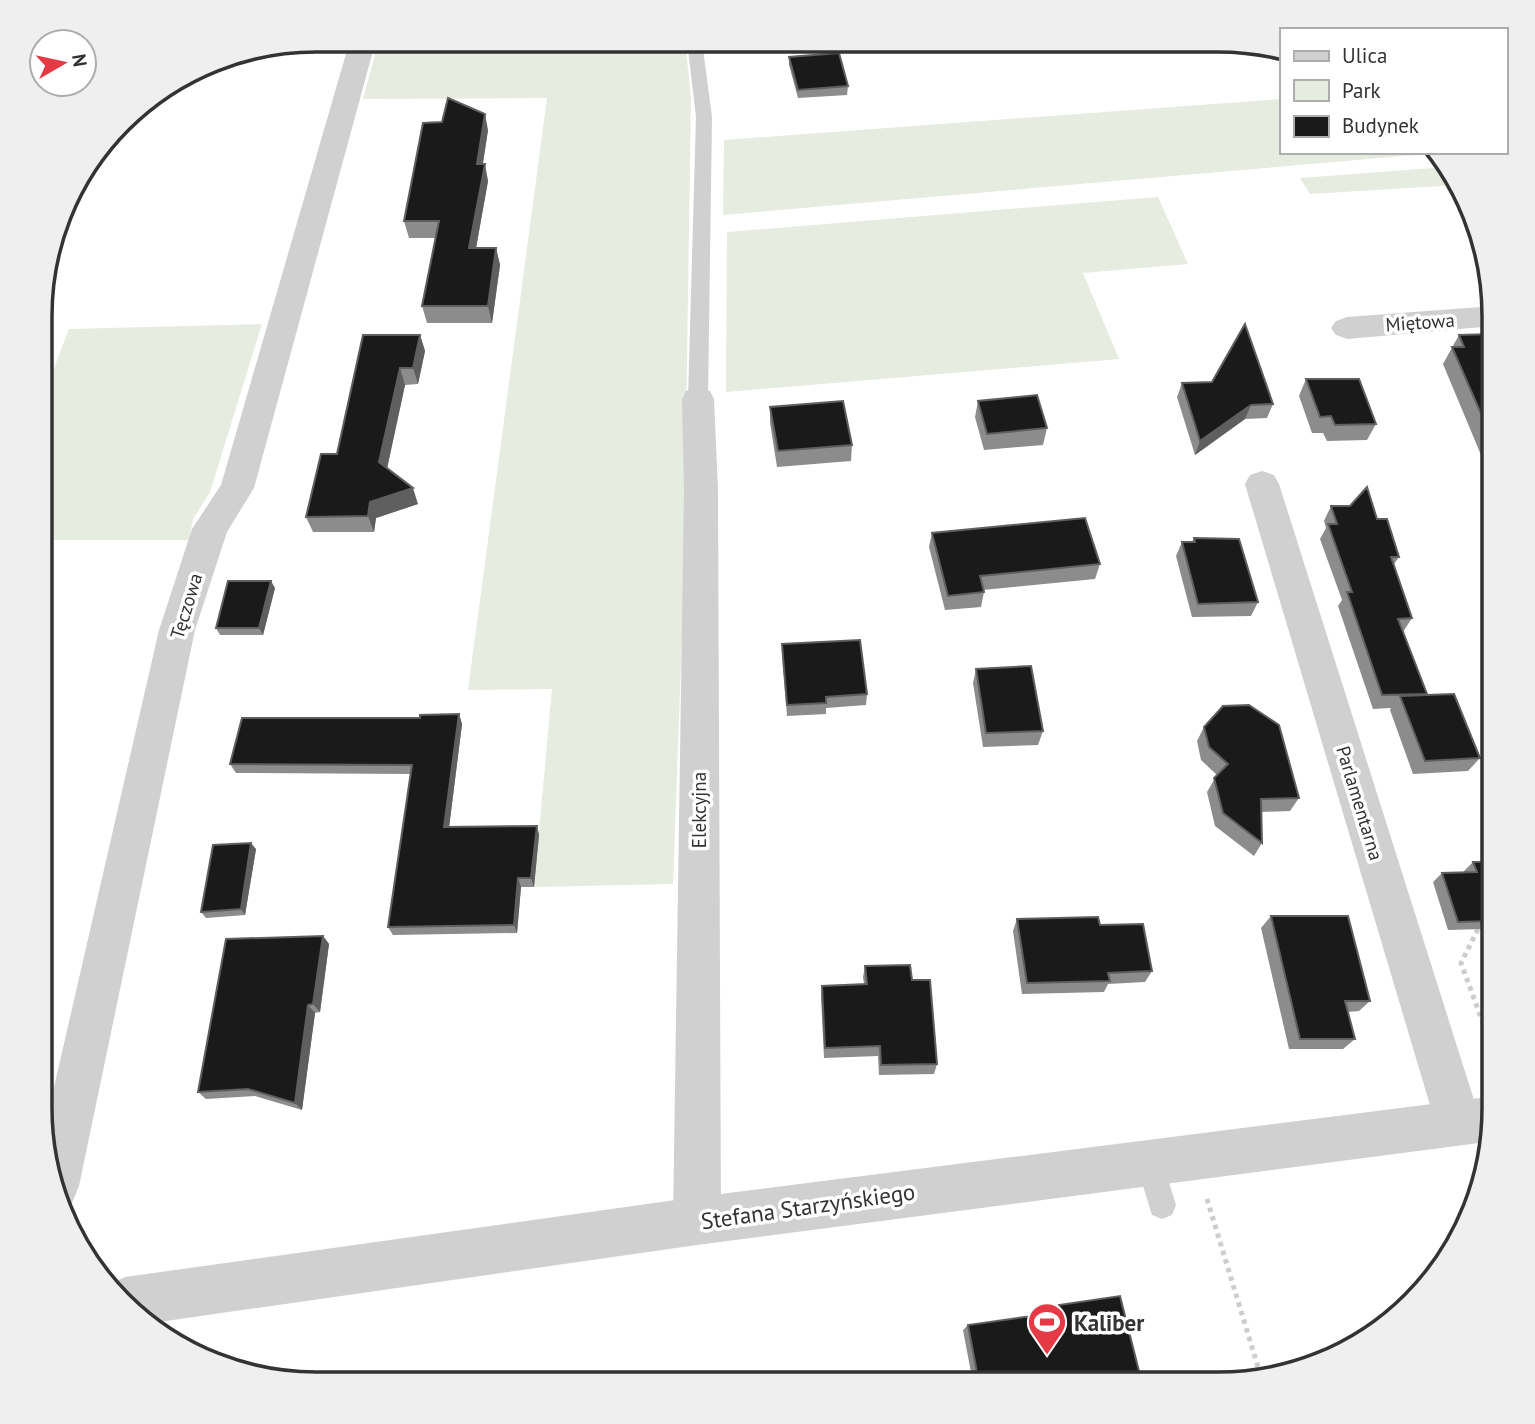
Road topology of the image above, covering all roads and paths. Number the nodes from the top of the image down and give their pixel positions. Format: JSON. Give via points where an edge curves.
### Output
{"nodes":[{"id":1,"x":360,"y":52,"type":"edge"},
{"id":2,"x":696,"y":52,"type":"edge"},
{"id":3,"x":1482,"y":317,"type":"edge"},
{"id":4,"x":1347,"y":328,"type":"dead end"},
{"id":5,"x":698,"y":399,"type":"joint"},
{"id":6,"x":1262,"y":484,"type":"dead end"},
{"id":7,"x":1478,"y":929,"type":"edge"},
{"id":8,"x":1482,"y":1020,"type":"edge"},
{"id":9,"x":1476,"y":1120,"type":"edge"},
{"id":10,"x":1171,"y":1158,"type":"junction"},
{"id":11,"x":59,"y":1166,"type":"edge"},
{"id":12,"x":1162,"y":1205,"type":"dead end"},
{"id":13,"x":697,"y":1221,"type":"junction"},
{"id":14,"x":136,"y":1300,"type":"edge"},
{"id":15,"x":1257,"y":1368,"type":"edge"}],
"edges":[{"from":1,"to":11,"type":"street","name":"Tęczowa","via":[[237,488],[210,529],[177,630]]},
{"from":2,"to":5,"type":"lane","via":[[704,117]]},
{"from":3,"to":4,"type":"street","name":"Miętowa"},
{"from":5,"to":13,"type":"street","name":"Elekcyjna"},
{"from":6,"to":9,"type":"street","name":"Parlamentarna"},
{"from":7,"to":8,"type":"path","via":[[1461,962]]},
{"from":9,"to":10,"type":"street","name":"Stefana Starzyńskiego"},
{"from":10,"to":12,"type":"lane"},
{"from":10,"to":13,"type":"street","name":"Stefana Starzyńskiego"},
{"from":10,"to":15,"type":"path"},
{"from":13,"to":14,"type":"street","name":"Stefana Starzyńskiego"}]}
